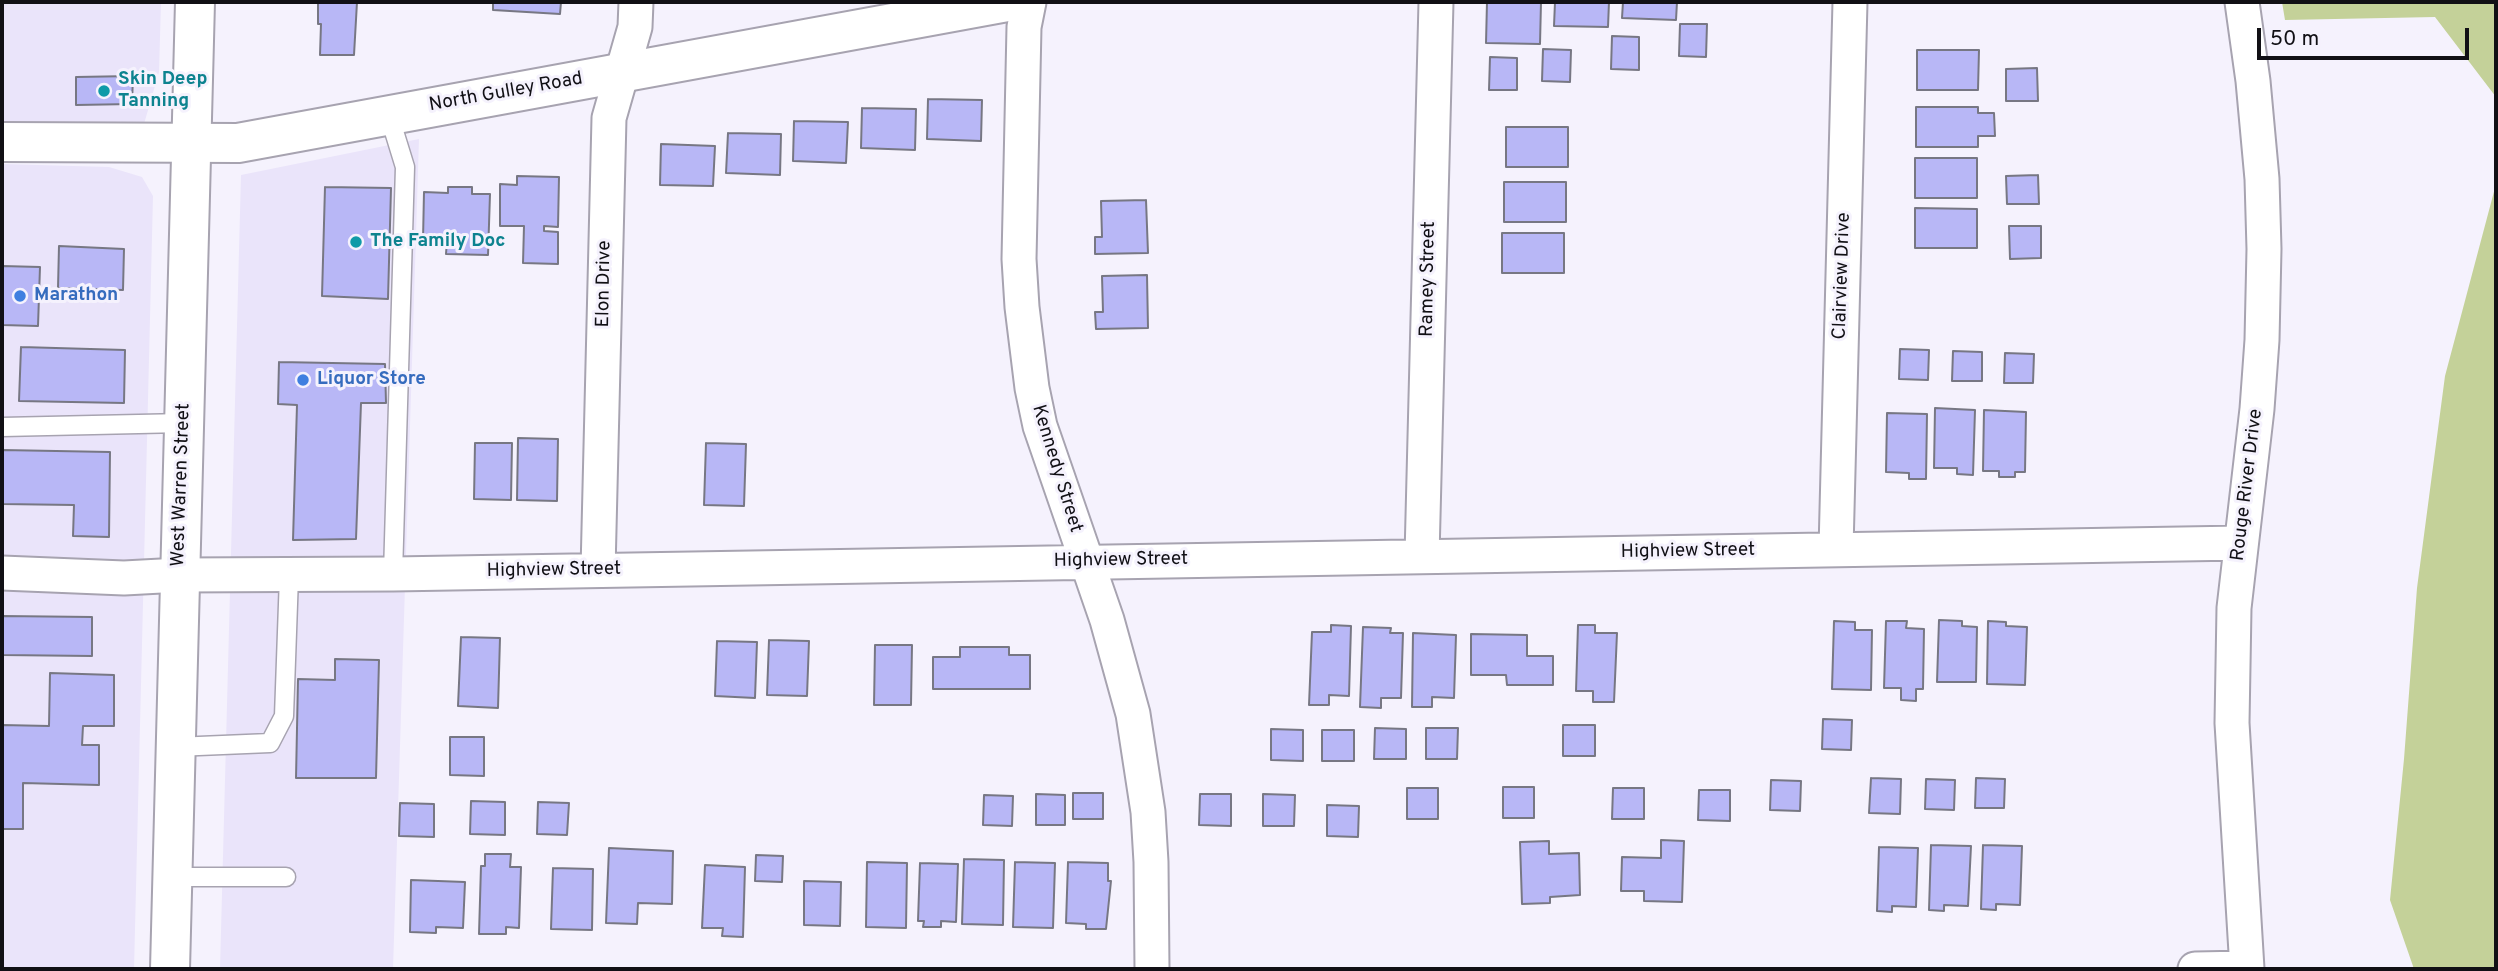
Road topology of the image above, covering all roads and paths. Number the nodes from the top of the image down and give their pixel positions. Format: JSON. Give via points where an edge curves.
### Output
{"nodes":[{"id":1,"x":195,"y":2,"type":"edge"},
{"id":2,"x":635,"y":2,"type":"edge"},
{"id":3,"x":1007,"y":2,"type":"edge"},
{"id":4,"x":1029,"y":2,"type":"edge"},
{"id":5,"x":1436,"y":2,"type":"edge"},
{"id":6,"x":1850,"y":2,"type":"edge"},
{"id":7,"x":2242,"y":2,"type":"edge"},
{"id":8,"x":621,"y":72,"type":"junction"},
{"id":9,"x":389,"y":115,"type":"junction"},
{"id":10,"x":2,"y":142,"type":"edge"},
{"id":11,"x":191,"y":144,"type":"junction"},
{"id":12,"x":184,"y":423,"type":"junction"},
{"id":13,"x":2,"y":427,"type":"edge"},
{"id":14,"x":2241,"y":543,"type":"junction"},
{"id":15,"x":1836,"y":549,"type":"junction"},
{"id":16,"x":1422,"y":556,"type":"junction"},
{"id":17,"x":1086,"y":562,"type":"junction"},
{"id":18,"x":598,"y":570,"type":"junction"},
{"id":19,"x":2,"y":573,"type":"edge"},
{"id":20,"x":393,"y":574,"type":"junction"},
{"id":21,"x":180,"y":575,"type":"junction"},
{"id":22,"x":289,"y":576,"type":"junction"},
{"id":23,"x":175,"y":747,"type":"junction"},
{"id":24,"x":173,"y":877,"type":"junction"},
{"id":25,"x":286,"y":877,"type":"dead end"},
{"id":26,"x":170,"y":969,"type":"edge"},
{"id":27,"x":1152,"y":969,"type":"edge"},
{"id":28,"x":2195,"y":969,"type":"edge"},
{"id":29,"x":2246,"y":969,"type":"edge"}],
"edges":[{"from":1,"to":11,"type":"street","name":"West Warren Street"},
{"from":2,"to":8,"type":"street","name":"Elon Drive","via":[[635,27]]},
{"from":3,"to":8,"type":"street","name":"North Gulley Road"},
{"from":4,"to":17,"type":"street","name":"Kennedy Street","via":[[1024,27],[1019,209],[1022,307],[1040,426]]},
{"from":5,"to":16,"type":"street","name":"Ramey Street"},
{"from":6,"to":15,"type":"street","name":"Clairview Drive"},
{"from":7,"to":14,"type":"street","name":"Rouge River Drive","via":[[2261,167],[2264,249],[2257,408]]},
{"from":8,"to":9,"type":"street","name":"North Gulley Road"},
{"from":8,"to":18,"type":"street","name":"Elon Drive","via":[[609,122]]},
{"from":9,"to":11,"type":"street","name":"North Gulley Road","via":[[238,143]]},
{"from":9,"to":20,"type":"lane","via":[[405,167]]},
{"from":10,"to":11,"type":"street","name":"North Gulley Road"},
{"from":11,"to":12,"type":"street","name":"West Warren Street"},
{"from":12,"to":13,"type":"lane"},
{"from":12,"to":21,"type":"street","name":"West Warren Street"},
{"from":14,"to":15,"type":"street","name":"Highview Street"},
{"from":14,"to":29,"type":"street","name":"Rouge River Drive","via":[[2234,608],[2232,723]]},
{"from":15,"to":16,"type":"street","name":"Highview Street"},
{"from":16,"to":17,"type":"street","name":"Highview Street"},
{"from":17,"to":18,"type":"street","name":"Highview Street"},
{"from":17,"to":27,"type":"street","name":"Kennedy Street","via":[[1120,660],[1142,763],[1151,862]]},
{"from":18,"to":20,"type":"street","name":"Highview Street"},
{"from":19,"to":21,"type":"street","name":"Highview Street","via":[[124,578]]},
{"from":20,"to":22,"type":"street","name":"Highview Street"},
{"from":21,"to":22,"type":"street","name":"Highview Street"},
{"from":21,"to":23,"type":"street","name":"West Warren Street"},
{"from":22,"to":23,"type":"lane","via":[[284,716],[270,743]]},
{"from":23,"to":24,"type":"street","name":"West Warren Street"},
{"from":24,"to":25,"type":"lane"},
{"from":24,"to":26,"type":"street","name":"West Warren Street"},
{"from":28,"to":29,"type":"street"}]}
